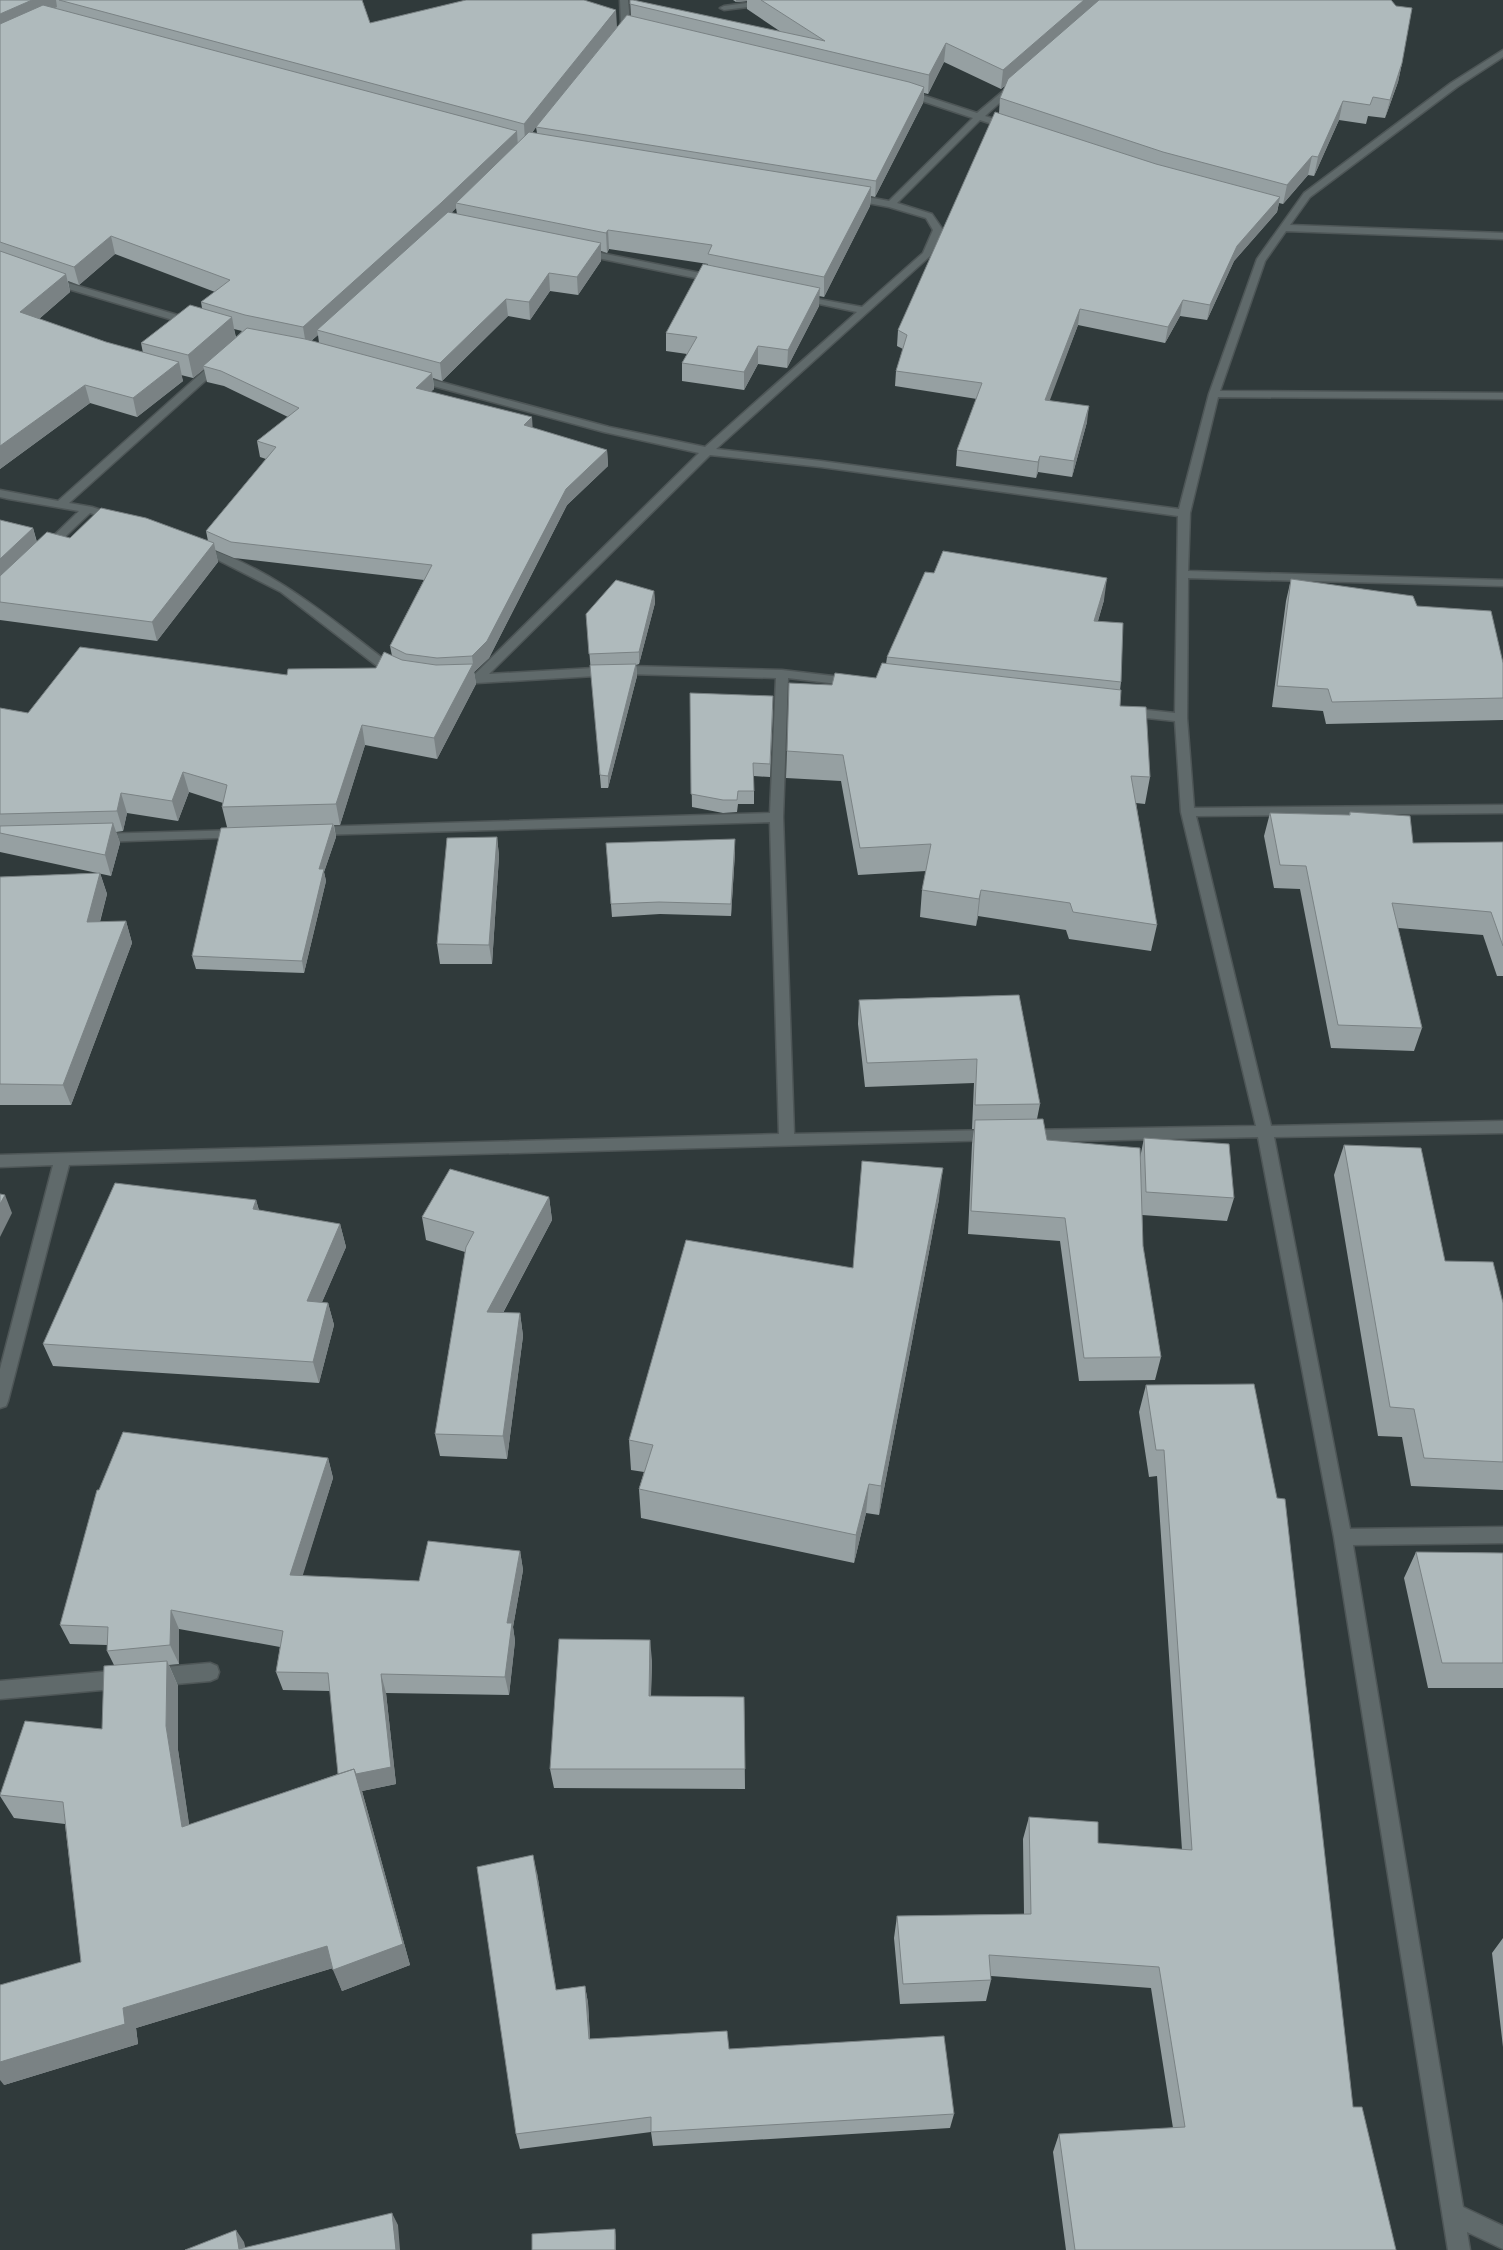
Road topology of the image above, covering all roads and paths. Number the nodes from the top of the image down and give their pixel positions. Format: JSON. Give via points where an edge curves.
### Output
{"nodes":[{"id":1,"x":624,"y":0,"type":"edge"},
{"id":2,"x":788,"y":0,"type":"edge"},
{"id":3,"x":724,"y":8,"type":"dead end"},
{"id":4,"x":613,"y":40,"type":"edge"},
{"id":5,"x":1503,"y":52,"type":"edge"},
{"id":6,"x":1023,"y":78,"type":"edge"},
{"id":7,"x":893,"y":90,"type":"edge"},
{"id":8,"x":979,"y":116,"type":"junction"},
{"id":9,"x":1016,"y":129,"type":"edge"},
{"id":10,"x":842,"y":196,"type":"edge"},
{"id":11,"x":891,"y":204,"type":"junction"},
{"id":12,"x":1284,"y":228,"type":"junction"},
{"id":13,"x":1503,"y":236,"type":"edge"},
{"id":14,"x":573,"y":250,"type":"edge"},
{"id":15,"x":43,"y":278,"type":"edge"},
{"id":16,"x":728,"y":282,"type":"edge"},
{"id":17,"x":786,"y":294,"type":"edge"},
{"id":18,"x":864,"y":310,"type":"junction"},
{"id":19,"x":200,"y":325,"type":"edge"},
{"id":20,"x":225,"y":358,"type":"edge"},
{"id":21,"x":405,"y":376,"type":"edge"},
{"id":22,"x":1214,"y":394,"type":"junction"},
{"id":23,"x":1503,"y":396,"type":"edge"},
{"id":24,"x":707,"y":451,"type":"junction"},
{"id":25,"x":0,"y":493,"type":"edge"},
{"id":26,"x":62,"y":504,"type":"junction"},
{"id":27,"x":88,"y":509,"type":"junction"},
{"id":28,"x":1184,"y":513,"type":"junction"},
{"id":29,"x":125,"y":522,"type":"edge"},
{"id":30,"x":189,"y":545,"type":"edge"},
{"id":31,"x":34,"y":561,"type":"edge"},
{"id":32,"x":1182,"y":574,"type":"junction"},
{"id":33,"x":1503,"y":583,"type":"edge"},
{"id":34,"x":782,"y":674,"type":"junction"},
{"id":35,"x":406,"y":675,"type":"edge"},
{"id":36,"x":477,"y":679,"type":"junction"},
{"id":37,"x":458,"y":680,"type":"edge"},
{"id":38,"x":870,"y":684,"type":"edge"},
{"id":39,"x":1113,"y":710,"type":"edge"},
{"id":40,"x":1181,"y":718,"type":"junction"},
{"id":41,"x":1503,"y":809,"type":"edge"},
{"id":42,"x":1188,"y":812,"type":"junction"},
{"id":43,"x":776,"y":817,"type":"junction"},
{"id":44,"x":298,"y":832,"type":"edge"},
{"id":45,"x":249,"y":834,"type":"edge"},
{"id":46,"x":90,"y":839,"type":"edge"},
{"id":47,"x":1503,"y":1128,"type":"edge"},
{"id":48,"x":1265,"y":1132,"type":"junction"},
{"id":49,"x":787,"y":1140,"type":"junction"},
{"id":50,"x":62,"y":1161,"type":"junction"},
{"id":51,"x":0,"y":1162,"type":"edge"},
{"id":52,"x":0,"y":1401,"type":"edge"},
{"id":53,"x":1503,"y":1536,"type":"edge"},
{"id":54,"x":1343,"y":1537,"type":"junction"},
{"id":55,"x":210,"y":1672,"type":"dead end"},
{"id":56,"x":0,"y":1690,"type":"edge"},
{"id":57,"x":1454,"y":2214,"type":"junction"},
{"id":58,"x":1503,"y":2238,"type":"edge"},
{"id":59,"x":1459,"y":2250,"type":"edge"}],
"edges":[{"from":1,"to":4,"type":"street","via":[[625,25]]},
{"from":2,"to":3,"type":"street"},
{"from":5,"to":12,"type":"street","via":[[1307,195],[1291,211]]},
{"from":6,"to":8,"type":"street"},
{"from":7,"to":8,"type":"street"},
{"from":8,"to":9,"type":"street"},
{"from":8,"to":11,"type":"street"},
{"from":10,"to":11,"type":"street"},
{"from":11,"to":18,"type":"street","via":[[929,216],[938,230],[927,254]]},
{"from":12,"to":13,"type":"street"},
{"from":12,"to":22,"type":"street","via":[[1260,261]]},
{"from":14,"to":16,"type":"street"},
{"from":15,"to":19,"type":"street"},
{"from":17,"to":18,"type":"street"},
{"from":18,"to":24,"type":"street"},
{"from":20,"to":26,"type":"street"},
{"from":21,"to":24,"type":"street","via":[[608,430]]},
{"from":22,"to":23,"type":"street"},
{"from":22,"to":28,"type":"street"},
{"from":24,"to":28,"type":"street"},
{"from":24,"to":36,"type":"street"},
{"from":25,"to":26,"type":"street"},
{"from":26,"to":27,"type":"street"},
{"from":27,"to":29,"type":"street"},
{"from":27,"to":31,"type":"street"},
{"from":28,"to":32,"type":"street"},
{"from":30,"to":35,"type":"street","via":[[285,590],[381,663]]},
{"from":32,"to":33,"type":"street"},
{"from":32,"to":40,"type":"street"},
{"from":34,"to":36,"type":"street","via":[[628,670]]},
{"from":34,"to":38,"type":"street"},
{"from":34,"to":43,"type":"street"},
{"from":36,"to":37,"type":"street"},
{"from":39,"to":40,"type":"street"},
{"from":40,"to":42,"type":"street"},
{"from":41,"to":42,"type":"street"},
{"from":42,"to":48,"type":"street"},
{"from":43,"to":44,"type":"street"},
{"from":43,"to":49,"type":"street"},
{"from":45,"to":46,"type":"street"},
{"from":47,"to":48,"type":"street"},
{"from":48,"to":49,"type":"street"},
{"from":48,"to":54,"type":"street"},
{"from":49,"to":50,"type":"street"},
{"from":50,"to":51,"type":"street"},
{"from":50,"to":52,"type":"street"},
{"from":53,"to":54,"type":"street"},
{"from":54,"to":57,"type":"street"},
{"from":55,"to":56,"type":"street"},
{"from":57,"to":58,"type":"street"},
{"from":57,"to":59,"type":"street"}]}
